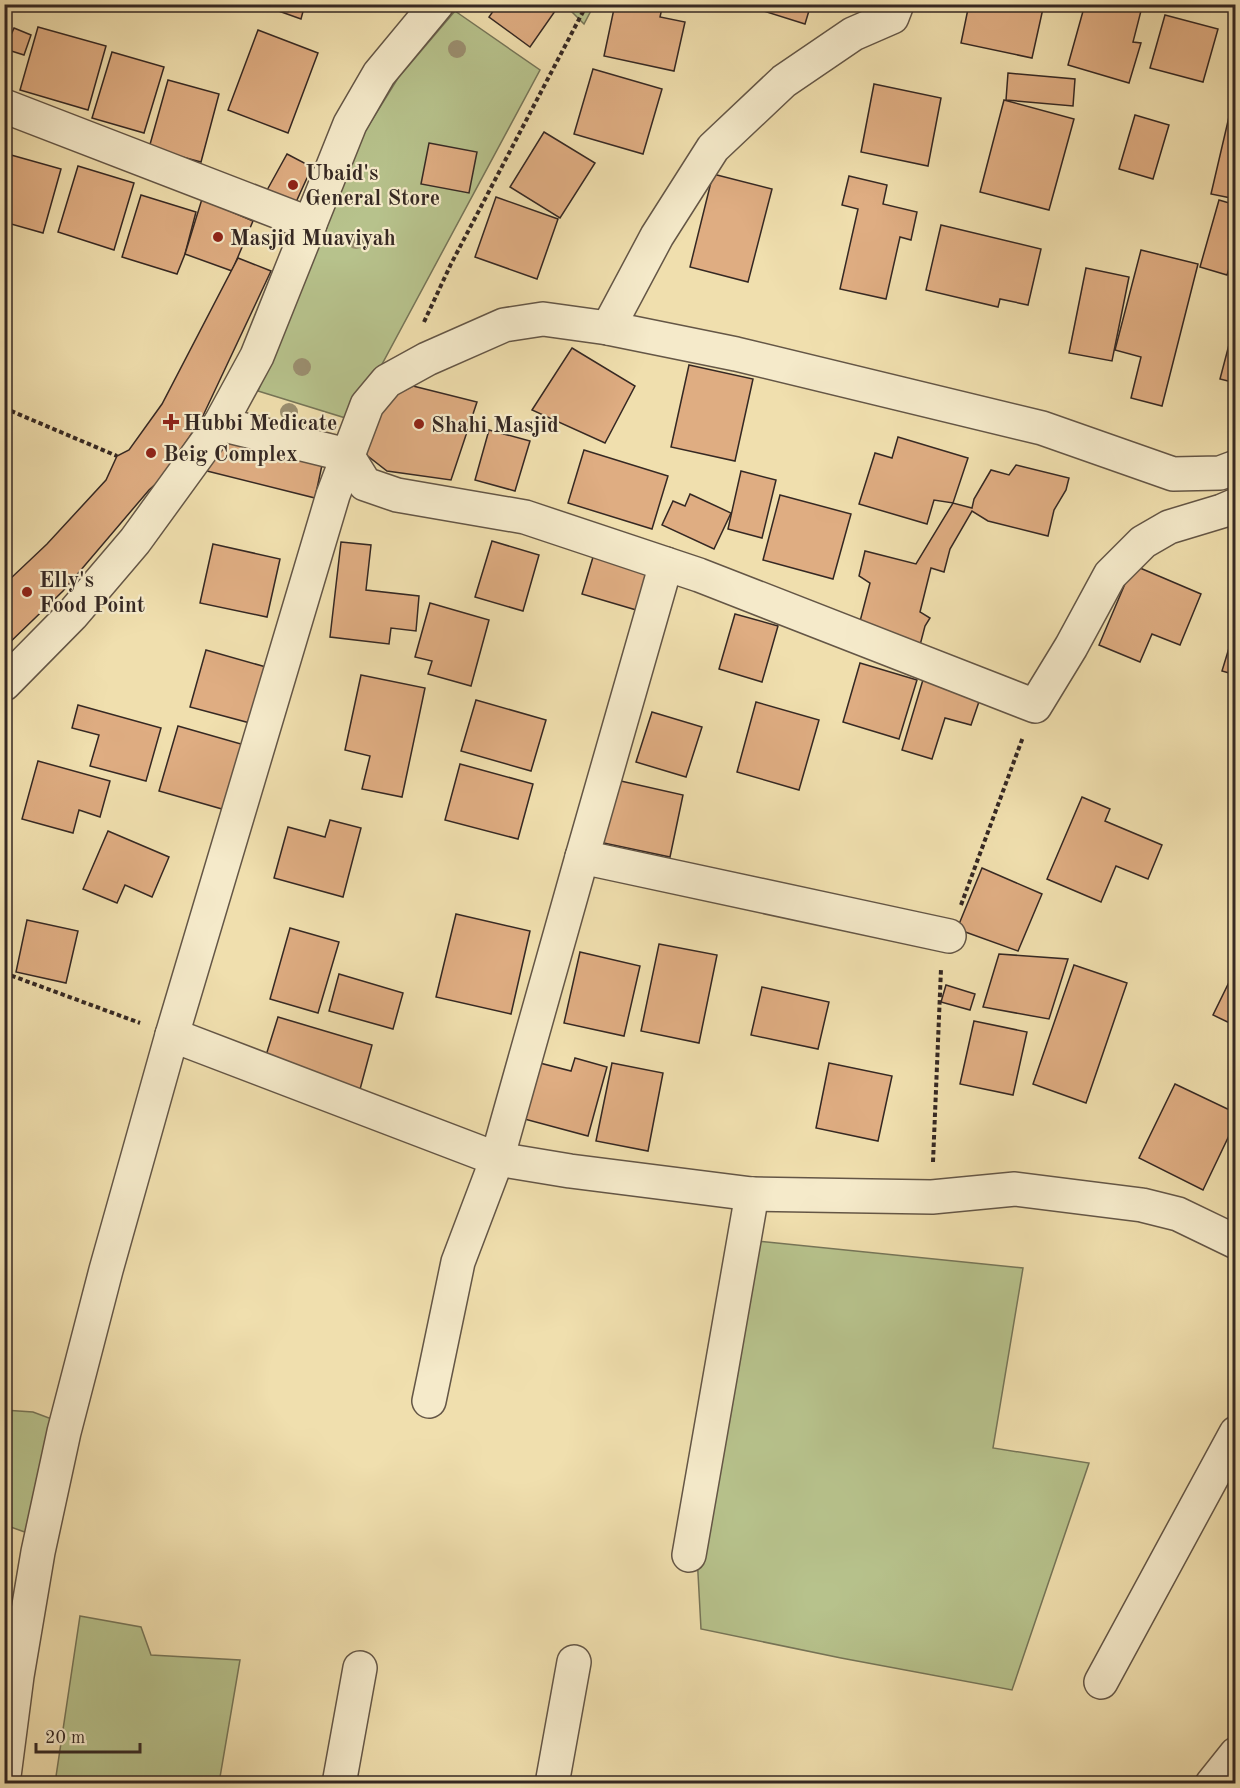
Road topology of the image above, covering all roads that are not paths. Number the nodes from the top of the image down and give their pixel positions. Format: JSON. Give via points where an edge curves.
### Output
{"nodes":[{"id":1,"x":437,"y":4,"type":"edge"},
{"id":2,"x":897,"y":4,"type":"edge"},
{"id":3,"x":4,"y":106,"type":"edge"},
{"id":4,"x":310,"y":224,"type":"junction"},
{"id":5,"x":608,"y":328,"type":"junction"},
{"id":6,"x":220,"y":424,"type":"junction"},
{"id":7,"x":346,"y":455,"type":"junction"},
{"id":8,"x":1236,"y":467,"type":"edge"},
{"id":9,"x":1236,"y":505,"type":"edge"},
{"id":10,"x":666,"y":564,"type":"junction"},
{"id":11,"x":4,"y":684,"type":"edge"},
{"id":12,"x":582,"y":857,"type":"junction"},
{"id":13,"x":949,"y":936,"type":"dead end"},
{"id":14,"x":171,"y":1035,"type":"junction"},
{"id":15,"x":497,"y":1159,"type":"junction"},
{"id":16,"x":752,"y":1194,"type":"junction"},
{"id":17,"x":1236,"y":1242,"type":"edge"},
{"id":18,"x":429,"y":1401,"type":"dead end"},
{"id":19,"x":1236,"y":1433,"type":"edge"},
{"id":20,"x":688,"y":1555,"type":"dead end"},
{"id":21,"x":574,"y":1662,"type":"dead end"},
{"id":22,"x":360,"y":1668,"type":"dead end"},
{"id":23,"x":1101,"y":1682,"type":"dead end"},
{"id":24,"x":1236,"y":1754,"type":"edge"},
{"id":25,"x":4,"y":1776,"type":"edge"},
{"id":26,"x":339,"y":1784,"type":"edge"},
{"id":27,"x":552,"y":1784,"type":"edge"},
{"id":28,"x":1212,"y":1784,"type":"edge"}],
"edges":[{"from":1,"to":4,"type":"street","via":[[379,74],[350,124]]},
{"from":2,"to":5,"type":"street","via":[[892,17],[853,34],[784,81],[713,148],[657,236]]},
{"from":3,"to":4,"type":"street"},
{"from":4,"to":6,"type":"street","via":[[256,356]]},
{"from":5,"to":7,"type":"street","via":[[543,319],[504,325],[427,359],[387,381],[367,405]]},
{"from":5,"to":8,"type":"street","via":[[736,354],[1042,428],[1173,474],[1220,473]]},
{"from":6,"to":7,"type":"street"},
{"from":6,"to":11,"type":"street","via":[[135,541],[72,615]]},
{"from":7,"to":10,"type":"street","via":[[365,484],[397,495],[525,517]]},
{"from":7,"to":14,"type":"street"},
{"from":9,"to":10,"type":"street","via":[[1168,526],[1143,542],[1110,575],[1035,706]]},
{"from":10,"to":12,"type":"street"},
{"from":12,"to":13,"type":"street"},
{"from":12,"to":15,"type":"street"},
{"from":14,"to":15,"type":"street"},
{"from":14,"to":25,"type":"street","via":[[64,1431],[38,1552]]},
{"from":15,"to":16,"type":"street"},
{"from":15,"to":18,"type":"street","via":[[458,1262]]},
{"from":16,"to":17,"type":"street","via":[[932,1197],[1015,1189],[1142,1205],[1178,1214]]},
{"from":16,"to":20,"type":"street"},
{"from":19,"to":23,"type":"street"},
{"from":21,"to":27,"type":"street"},
{"from":22,"to":26,"type":"street"},
{"from":24,"to":28,"type":"street"}]}
